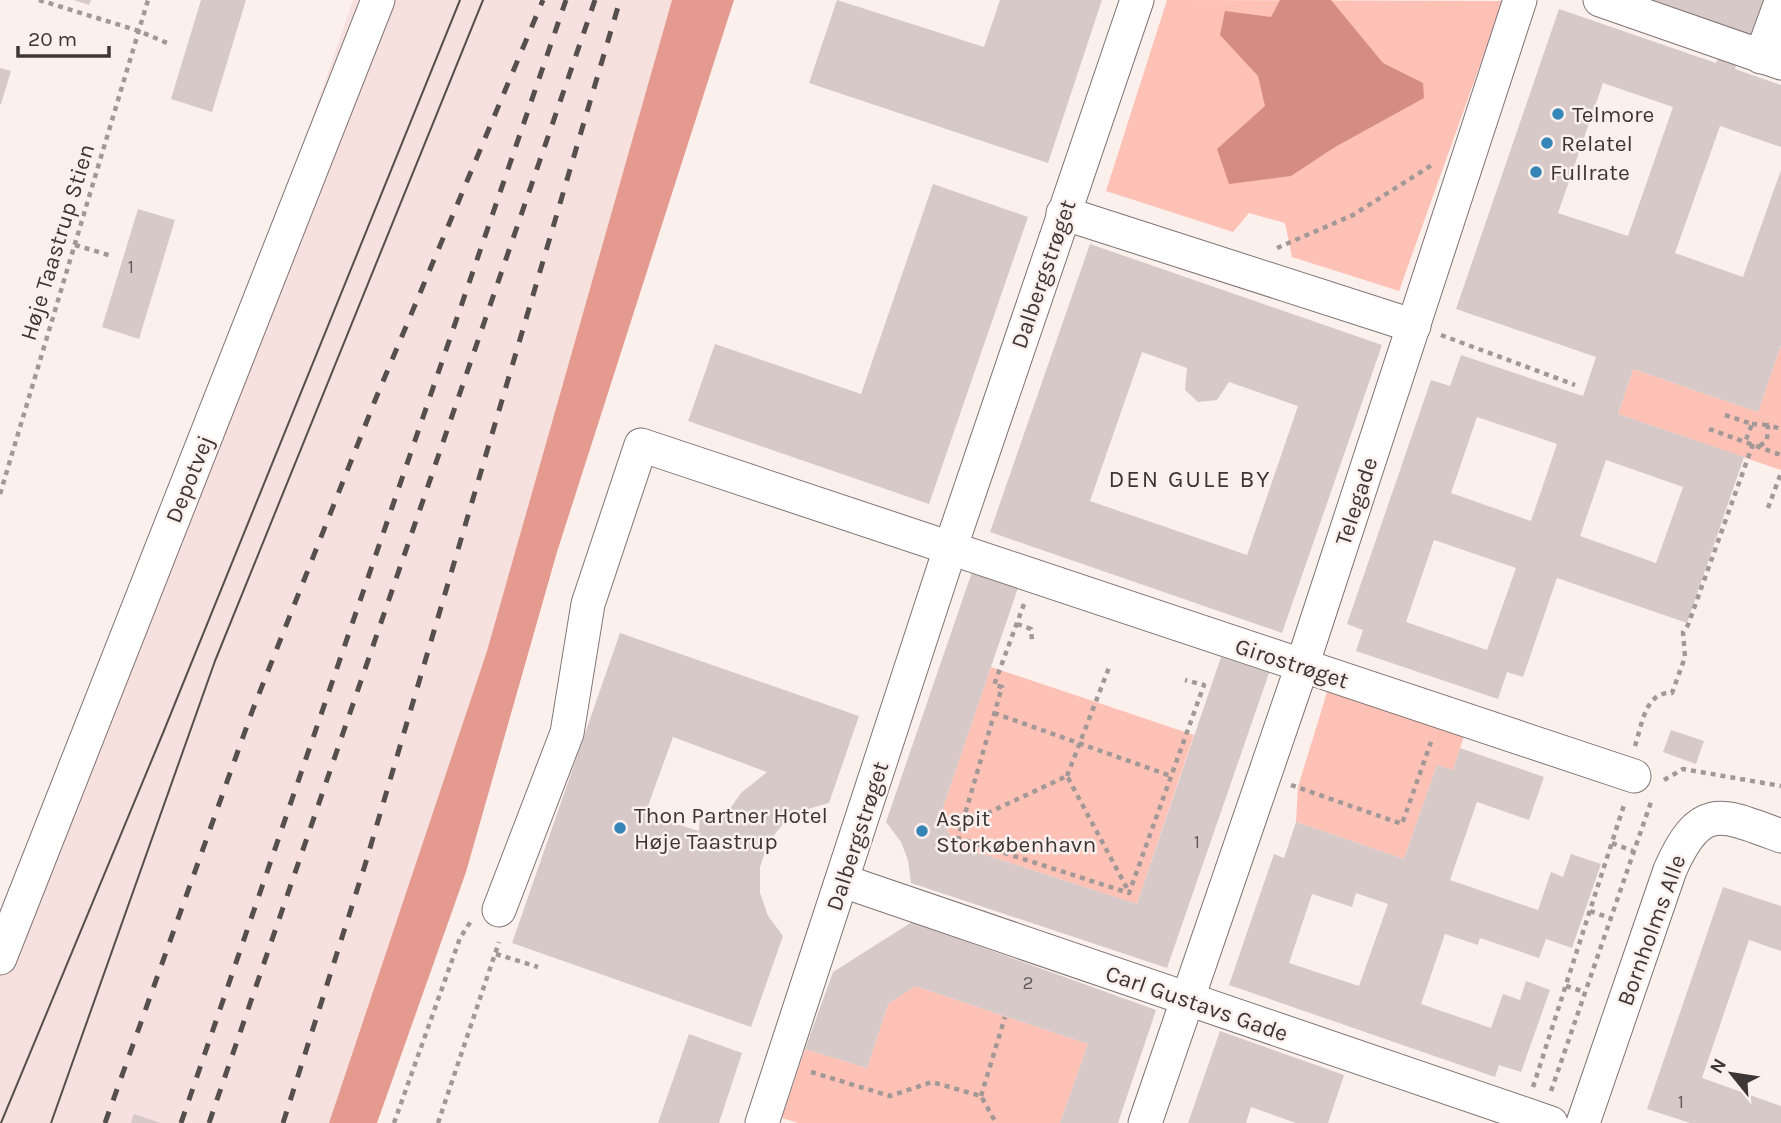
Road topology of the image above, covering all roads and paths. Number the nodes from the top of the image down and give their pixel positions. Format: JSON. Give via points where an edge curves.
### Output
{"nodes":[{"id":1,"x":39,"y":0,"type":"edge"},
{"id":2,"x":148,"y":0,"type":"edge"},
{"id":3,"x":378,"y":0,"type":"edge"},
{"id":4,"x":1137,"y":0,"type":"edge"},
{"id":5,"x":1520,"y":0,"type":"edge"},
{"id":6,"x":1600,"y":0,"type":"edge"},
{"id":7,"x":1781,"y":2,"type":"edge"},
{"id":8,"x":139,"y":31,"type":"junction"},
{"id":9,"x":167,"y":43,"type":"dead end"},
{"id":10,"x":1771,"y":60,"type":"edge"},
{"id":11,"x":1477,"y":136,"type":"junction"},
{"id":12,"x":1063,"y":213,"type":"junction"},
{"id":13,"x":75,"y":245,"type":"junction"},
{"id":14,"x":112,"y":256,"type":"dead end"},
{"id":15,"x":1231,"y":268,"type":"junction"},
{"id":16,"x":1414,"y":327,"type":"junction"},
{"id":17,"x":1575,"y":385,"type":"dead end"},
{"id":18,"x":1725,"y":415,"type":"dead end"},
{"id":19,"x":1752,"y":424,"type":"junction"},
{"id":20,"x":1768,"y":425,"type":"junction"},
{"id":21,"x":1709,"y":429,"type":"dead end"},
{"id":22,"x":1781,"y":429,"type":"edge"},
{"id":23,"x":1745,"y":442,"type":"junction"},
{"id":24,"x":1753,"y":444,"type":"junction"},
{"id":25,"x":1759,"y":446,"type":"junction"},
{"id":26,"x":1781,"y":454,"type":"edge"},
{"id":27,"x":1781,"y":473,"type":"edge"},
{"id":28,"x":0,"y":494,"type":"edge"},
{"id":29,"x":1768,"y":508,"type":"dead end"},
{"id":30,"x":950,"y":549,"type":"junction"},
{"id":31,"x":1033,"y":577,"type":"junction"},
{"id":32,"x":1017,"y":624,"type":"junction"},
{"id":33,"x":1032,"y":640,"type":"dead end"},
{"id":34,"x":1110,"y":665,"type":"dead end"},
{"id":35,"x":1302,"y":666,"type":"junction"},
{"id":36,"x":1185,"y":680,"type":"dead end"},
{"id":37,"x":994,"y":713,"type":"junction"},
{"id":38,"x":1440,"y":713,"type":"junction"},
{"id":39,"x":1080,"y":743,"type":"junction"},
{"id":40,"x":1264,"y":775,"type":"junction"},
{"id":41,"x":1630,"y":775,"type":"junction"},
{"id":42,"x":1066,"y":776,"type":"junction"},
{"id":43,"x":1171,"y":776,"type":"junction"},
{"id":44,"x":960,"y":826,"type":"junction"},
{"id":45,"x":1781,"y":836,"type":"edge"},
{"id":46,"x":1612,"y":843,"type":"junction"},
{"id":47,"x":1633,"y":851,"type":"dead end"},
{"id":48,"x":843,"y":881,"type":"junction"},
{"id":49,"x":1129,"y":893,"type":"junction"},
{"id":50,"x":499,"y":911,"type":"junction"},
{"id":51,"x":1590,"y":911,"type":"junction"},
{"id":52,"x":1609,"y":918,"type":"dead end"},
{"id":53,"x":496,"y":954,"type":"junction"},
{"id":54,"x":0,"y":958,"type":"edge"},
{"id":55,"x":538,"y":967,"type":"dead end"},
{"id":56,"x":1566,"y":986,"type":"junction"},
{"id":57,"x":1585,"y":992,"type":"dead end"},
{"id":58,"x":1187,"y":1000,"type":"junction"},
{"id":59,"x":1005,"y":1017,"type":"dead end"},
{"id":60,"x":782,"y":1063,"type":"junction"},
{"id":61,"x":981,"y":1096,"type":"junction"},
{"id":62,"x":1537,"y":1118,"type":"edge"},
{"id":63,"x":1587,"y":1122,"type":"edge"},
{"id":64,"x":394,"y":1123,"type":"edge"},
{"id":65,"x":438,"y":1123,"type":"edge"},
{"id":66,"x":762,"y":1123,"type":"edge"},
{"id":67,"x":996,"y":1123,"type":"edge"},
{"id":68,"x":1145,"y":1123,"type":"edge"}],
"edges":[{"from":1,"to":8,"type":"path"},
{"from":2,"to":8,"type":"path","name":"Høje Taastrup Stien"},
{"from":3,"to":54,"type":"street","name":"Depotvej"},
{"from":4,"to":12,"type":"street","name":"Dalbergstrøget"},
{"from":5,"to":11,"type":"street","name":"Telegade"},
{"from":6,"to":10,"type":"street"},
{"from":7,"to":10,"type":"street"},
{"from":8,"to":9,"type":"path"},
{"from":8,"to":13,"type":"path","name":"Høje Taastrup Stien"},
{"from":11,"to":15,"type":"path","via":[[1353,215]]},
{"from":11,"to":16,"type":"street","name":"Telegade"},
{"from":12,"to":15,"type":"street"},
{"from":12,"to":30,"type":"street","name":"Dalbergstrøget"},
{"from":13,"to":14,"type":"path"},
{"from":13,"to":28,"type":"path","name":"Høje Taastrup Stien"},
{"from":15,"to":16,"type":"street"},
{"from":16,"to":17,"type":"path"},
{"from":16,"to":35,"type":"street","name":"Telegade"},
{"from":18,"to":19,"type":"path"},
{"from":19,"to":20,"type":"path"},
{"from":19,"to":23,"type":"path"},
{"from":20,"to":22,"type":"path"},
{"from":20,"to":25,"type":"path","via":[[1767,440]]},
{"from":21,"to":23,"type":"path"},
{"from":23,"to":24,"type":"path"},
{"from":24,"to":25,"type":"path"},
{"from":24,"to":41,"type":"path","via":[[1683,632],[1685,657],[1672,693],[1662,692],[1653,698]]},
{"from":25,"to":26,"type":"path"},
{"from":27,"to":29,"type":"path"},
{"from":30,"to":31,"type":"street","name":"Girostrøget"},
{"from":30,"to":48,"type":"street","name":"Dalbergstrøget"},
{"from":30,"to":50,"type":"street","via":[[641,445],[588,604],[567,733]]},
{"from":31,"to":32,"type":"path"},
{"from":31,"to":35,"type":"street","name":"Girostrøget"},
{"from":32,"to":33,"type":"path","via":[[1031,629]]},
{"from":32,"to":37,"type":"path","via":[[995,685],[1002,687]]},
{"from":34,"to":39,"type":"path"},
{"from":35,"to":38,"type":"street","name":"Girostrøget"},
{"from":35,"to":40,"type":"street","name":"Telegade"},
{"from":36,"to":43,"type":"path","via":[[1204,685]]},
{"from":37,"to":39,"type":"path"},
{"from":37,"to":44,"type":"path"},
{"from":38,"to":40,"type":"path","via":[[1402,824]]},
{"from":38,"to":41,"type":"street","name":"Girostrøget"},
{"from":39,"to":42,"type":"path"},
{"from":39,"to":43,"type":"path"},
{"from":40,"to":58,"type":"street","name":"Telegade"},
{"from":41,"to":46,"type":"path"},
{"from":42,"to":44,"type":"path"},
{"from":42,"to":49,"type":"path"},
{"from":43,"to":49,"type":"path"},
{"from":44,"to":49,"type":"path","via":[[958,838]]},
{"from":45,"to":63,"type":"street","name":"Bornholms Alle","via":[[1719,817],[1687,836],[1670,870]]},
{"from":46,"to":47,"type":"path"},
{"from":46,"to":51,"type":"path"},
{"from":48,"to":58,"type":"street","name":"Carl Gustavs Gade"},
{"from":48,"to":60,"type":"street","name":"Dalbergstrøget"},
{"from":50,"to":53,"type":"path"},
{"from":50,"to":64,"type":"path","via":[[471,921],[460,938]]},
{"from":51,"to":52,"type":"path"},
{"from":51,"to":56,"type":"path"},
{"from":53,"to":55,"type":"path"},
{"from":53,"to":65,"type":"path"},
{"from":56,"to":57,"type":"path"},
{"from":56,"to":62,"type":"path"},
{"from":58,"to":62,"type":"street","name":"Carl Gustavs Gade"},
{"from":58,"to":68,"type":"street","name":"Telegade"},
{"from":59,"to":61,"type":"path"},
{"from":60,"to":61,"type":"path","via":[[890,1096],[932,1082]]},
{"from":60,"to":66,"type":"street","name":"Dalbergstrøget"},
{"from":61,"to":67,"type":"path"}]}
